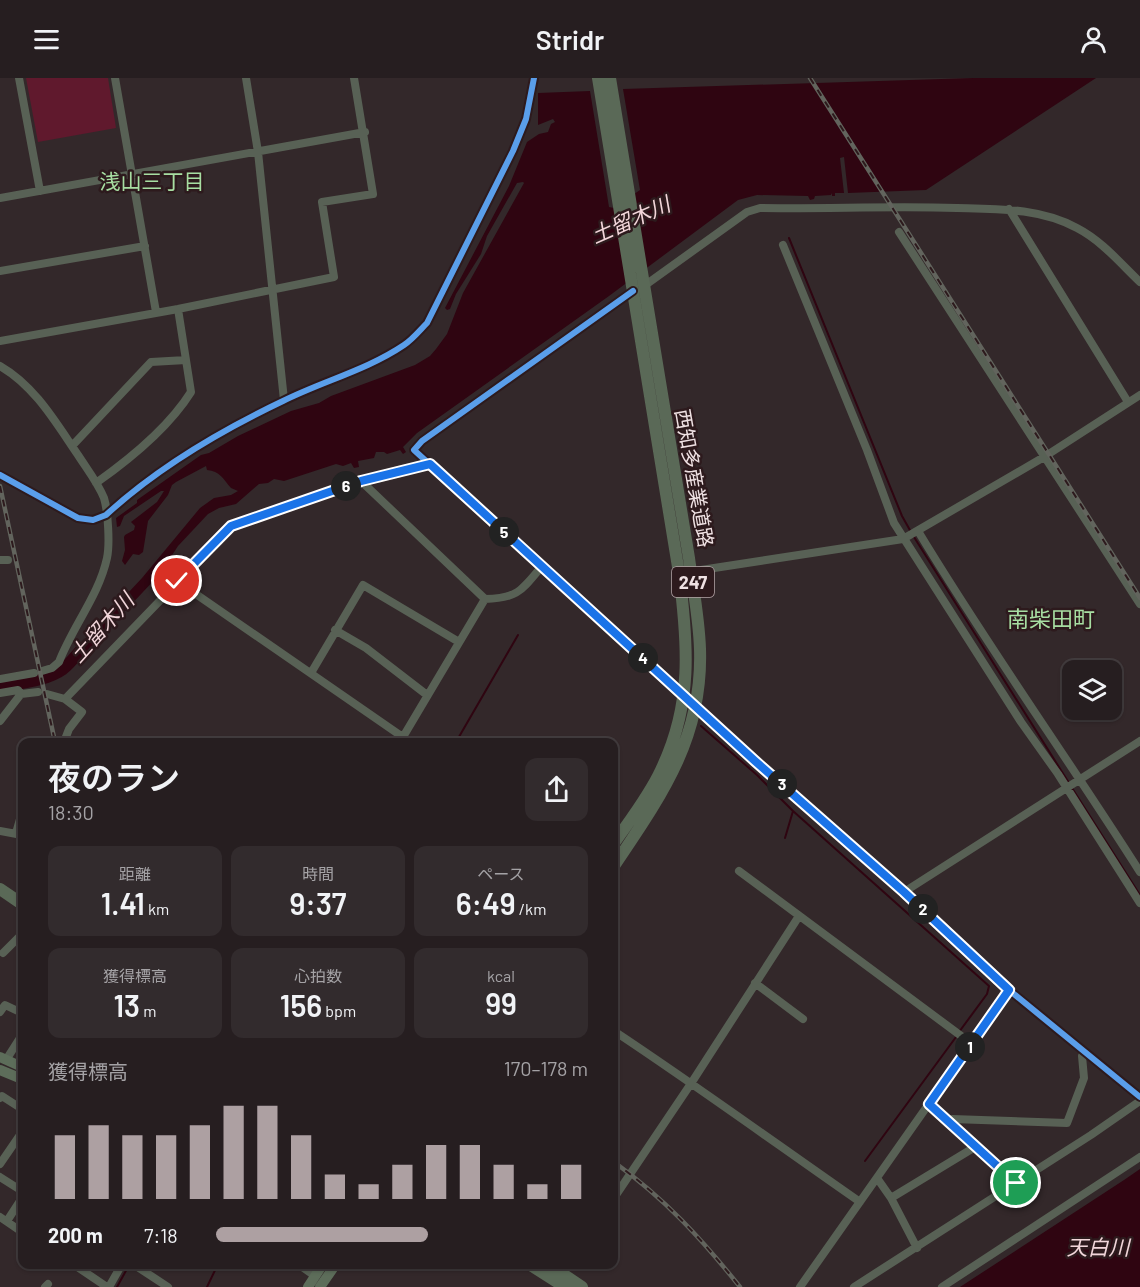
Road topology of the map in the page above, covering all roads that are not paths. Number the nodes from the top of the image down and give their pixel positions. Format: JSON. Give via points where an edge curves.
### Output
{"nodes":[{"id":1,"x":20,"y":78,"type":"edge"},
{"id":2,"x":115,"y":78,"type":"edge"},
{"id":3,"x":246,"y":78,"type":"edge"},
{"id":4,"x":354,"y":78,"type":"edge"},
{"id":5,"x":534,"y":78,"type":"edge"},
{"id":6,"x":598,"y":78,"type":"edge"},
{"id":7,"x":610,"y":78,"type":"edge"},
{"id":8,"x":365,"y":132,"type":"junction"},
{"id":9,"x":258,"y":152,"type":"junction"},
{"id":10,"x":132,"y":174,"type":"junction"},
{"id":11,"x":40,"y":191,"type":"junction"},
{"id":12,"x":624,"y":196,"type":"junction"},
{"id":13,"x":0,"y":198,"type":"edge"},
{"id":14,"x":1009,"y":209,"type":"junction"},
{"id":15,"x":899,"y":232,"type":"dead end"},
{"id":16,"x":783,"y":245,"type":"dead end"},
{"id":17,"x":145,"y":246,"type":"junction"},
{"id":18,"x":0,"y":271,"type":"edge"},
{"id":19,"x":1140,"y":282,"type":"edge"},
{"id":20,"x":638,"y":286,"type":"junction"},
{"id":21,"x":273,"y":291,"type":"junction"},
{"id":22,"x":178,"y":309,"type":"junction"},
{"id":23,"x":156,"y":312,"type":"junction"},
{"id":24,"x":0,"y":341,"type":"edge"},
{"id":25,"x":186,"y":360,"type":"junction"},
{"id":26,"x":0,"y":366,"type":"edge"},
{"id":27,"x":1140,"y":395,"type":"edge"},
{"id":28,"x":284,"y":400,"type":"junction"},
{"id":29,"x":1128,"y":402,"type":"junction"},
{"id":30,"x":72,"y":447,"type":"junction"},
{"id":31,"x":1044,"y":457,"type":"junction"},
{"id":32,"x":430,"y":464,"type":"junction"},
{"id":33,"x":0,"y":475,"type":"edge"},
{"id":34,"x":361,"y":481,"type":"junction"},
{"id":35,"x":96,"y":483,"type":"junction"},
{"id":36,"x":106,"y":515,"type":"junction"},
{"id":37,"x":918,"y":531,"type":"junction"},
{"id":38,"x":903,"y":539,"type":"junction"},
{"id":39,"x":542,"y":567,"type":"junction"},
{"id":40,"x":685,"y":572,"type":"junction"},
{"id":41,"x":177,"y":581,"type":"junction"},
{"id":42,"x":485,"y":599,"type":"junction"},
{"id":43,"x":1140,"y":604,"type":"edge"},
{"id":44,"x":335,"y":630,"type":"junction"},
{"id":45,"x":459,"y":642,"type":"junction"},
{"id":46,"x":311,"y":673,"type":"junction"},
{"id":47,"x":0,"y":680,"type":"edge"},
{"id":48,"x":0,"y":693,"type":"edge"},
{"id":49,"x":21,"y":694,"type":"junction"},
{"id":50,"x":428,"y":695,"type":"junction"},
{"id":51,"x":684,"y":696,"type":"junction"},
{"id":52,"x":65,"y":699,"type":"junction"},
{"id":53,"x":695,"y":706,"type":"junction"},
{"id":54,"x":0,"y":721,"type":"edge"},
{"id":55,"x":66,"y":738,"type":"edge"},
{"id":56,"x":403,"y":738,"type":"edge"},
{"id":57,"x":407,"y":738,"type":"edge"},
{"id":58,"x":1140,"y":741,"type":"edge"},
{"id":59,"x":1080,"y":778,"type":"junction"},
{"id":60,"x":1067,"y":788,"type":"junction"},
{"id":61,"x":0,"y":831,"type":"edge"},
{"id":62,"x":18,"y":834,"type":"edge"},
{"id":63,"x":618,"y":837,"type":"edge"},
{"id":64,"x":618,"y":860,"type":"edge"},
{"id":65,"x":739,"y":871,"type":"dead end"},
{"id":66,"x":1140,"y":872,"type":"edge"},
{"id":67,"x":0,"y":889,"type":"edge"},
{"id":68,"x":904,"y":892,"type":"junction"},
{"id":69,"x":18,"y":901,"type":"edge"},
{"id":70,"x":1140,"y":903,"type":"edge"},
{"id":71,"x":799,"y":916,"type":"junction"},
{"id":72,"x":18,"y":938,"type":"edge"},
{"id":73,"x":3,"y":953,"type":"dead end"},
{"id":74,"x":755,"y":983,"type":"junction"},
{"id":75,"x":1009,"y":990,"type":"junction"},
{"id":76,"x":18,"y":1011,"type":"edge"},
{"id":77,"x":0,"y":1012,"type":"edge"},
{"id":78,"x":803,"y":1019,"type":"dead end"},
{"id":79,"x":618,"y":1034,"type":"edge"},
{"id":80,"x":18,"y":1041,"type":"edge"},
{"id":81,"x":972,"y":1044,"type":"junction"},
{"id":82,"x":1084,"y":1052,"type":"junction"},
{"id":83,"x":2,"y":1063,"type":"edge"},
{"id":84,"x":18,"y":1066,"type":"edge"},
{"id":85,"x":18,"y":1076,"type":"edge"},
{"id":86,"x":692,"y":1082,"type":"junction"},
{"id":87,"x":0,"y":1098,"type":"edge"},
{"id":88,"x":1140,"y":1099,"type":"edge"},
{"id":89,"x":929,"y":1104,"type":"junction"},
{"id":90,"x":18,"y":1106,"type":"edge"},
{"id":91,"x":948,"y":1121,"type":"junction"},
{"id":92,"x":18,"y":1138,"type":"edge"},
{"id":93,"x":975,"y":1147,"type":"junction"},
{"id":94,"x":1140,"y":1158,"type":"edge"},
{"id":95,"x":0,"y":1164,"type":"edge"},
{"id":96,"x":0,"y":1177,"type":"edge"},
{"id":97,"x":878,"y":1178,"type":"junction"},
{"id":98,"x":1016,"y":1183,"type":"junction"},
{"id":99,"x":18,"y":1188,"type":"edge"},
{"id":100,"x":618,"y":1192,"type":"edge"},
{"id":101,"x":891,"y":1198,"type":"junction"},
{"id":102,"x":18,"y":1202,"type":"edge"},
{"id":103,"x":860,"y":1202,"type":"junction"},
{"id":104,"x":3,"y":1219,"type":"edge"},
{"id":105,"x":18,"y":1229,"type":"edge"},
{"id":106,"x":917,"y":1248,"type":"junction"},
{"id":107,"x":80,"y":1269,"type":"edge"},
{"id":108,"x":119,"y":1269,"type":"edge"},
{"id":109,"x":141,"y":1269,"type":"edge"},
{"id":110,"x":304,"y":1269,"type":"edge"},
{"id":111,"x":332,"y":1269,"type":"edge"},
{"id":112,"x":539,"y":1269,"type":"edge"},
{"id":113,"x":560,"y":1279,"type":"edge"},
{"id":114,"x":322,"y":1283,"type":"edge"},
{"id":115,"x":108,"y":1287,"type":"edge"},
{"id":116,"x":168,"y":1287,"type":"edge"},
{"id":117,"x":308,"y":1287,"type":"edge"},
{"id":118,"x":582,"y":1287,"type":"edge"},
{"id":119,"x":800,"y":1287,"type":"edge"},
{"id":120,"x":854,"y":1287,"type":"edge"},
{"id":121,"x":942,"y":1287,"type":"edge"}],
"edges":[{"from":1,"to":11,"type":"street"},
{"from":2,"to":10,"type":"street"},
{"from":3,"to":9,"type":"street"},
{"from":4,"to":8,"type":"street"},
{"from":5,"to":28,"type":"street","via":[[526,119],[513,151],[427,322],[406,343],[381,358]]},
{"from":6,"to":12,"type":"highway","name":"西知多産業道路","number":"247"},
{"from":7,"to":12,"type":"highway","name":"西知多産業道路","number":"247"},
{"from":8,"to":9,"type":"street"},
{"from":8,"to":21,"type":"street","via":[[373,194],[322,202],[334,277]]},
{"from":9,"to":10,"type":"street"},
{"from":9,"to":21,"type":"street"},
{"from":10,"to":11,"type":"street"},
{"from":10,"to":17,"type":"street"},
{"from":11,"to":13,"type":"street"},
{"from":12,"to":20,"type":"highway","name":"西知多産業道路","number":"247"},
{"from":14,"to":19,"type":"street","via":[[1044,214],[1077,228],[1102,245]]},
{"from":14,"to":20,"type":"street","via":[[760,208],[747,212]]},
{"from":14,"to":29,"type":"street"},
{"from":15,"to":31,"type":"street"},
{"from":16,"to":38,"type":"street"},
{"from":17,"to":18,"type":"street"},
{"from":17,"to":23,"type":"street"},
{"from":20,"to":32,"type":"street","via":[[431,434],[414,450]]},
{"from":20,"to":40,"type":"highway","name":"西知多産業道路","number":"247"},
{"from":21,"to":22,"type":"street"},
{"from":21,"to":28,"type":"street"},
{"from":22,"to":23,"type":"street"},
{"from":22,"to":25,"type":"street"},
{"from":23,"to":24,"type":"street"},
{"from":25,"to":30,"type":"street","via":[[151,362]]},
{"from":25,"to":35,"type":"street","via":[[191,392],[186,399],[154,435]]},
{"from":26,"to":30,"type":"street","via":[[39,399]]},
{"from":27,"to":29,"type":"street"},
{"from":28,"to":36,"type":"street","via":[[196,446]]},
{"from":29,"to":31,"type":"street"},
{"from":30,"to":35,"type":"street"},
{"from":31,"to":37,"type":"street"},
{"from":31,"to":43,"type":"street"},
{"from":32,"to":34,"type":"street"},
{"from":32,"to":39,"type":"street"},
{"from":33,"to":36,"type":"street","via":[[78,518],[93,520]]},
{"from":34,"to":41,"type":"street","via":[[231,526]]},
{"from":34,"to":42,"type":"street"},
{"from":35,"to":36,"type":"street","via":[[104,497]]},
{"from":36,"to":47,"type":"street","via":[[107,558],[96,589],[59,662],[38,672]]},
{"from":37,"to":38,"type":"street"},
{"from":37,"to":59,"type":"street"},
{"from":38,"to":40,"type":"street"},
{"from":38,"to":60,"type":"street"},
{"from":39,"to":42,"type":"street","via":[[513,595]]},
{"from":39,"to":51,"type":"street"},
{"from":40,"to":51,"type":"highway","name":"西知多産業道路","number":"247"},
{"from":40,"to":53,"type":"highway","name":"西知多産業道路","number":"247","via":[[699,626]]},
{"from":41,"to":46,"type":"street"},
{"from":41,"to":52,"type":"street"},
{"from":42,"to":45,"type":"street"},
{"from":44,"to":45,"type":"street","via":[[363,585]]},
{"from":44,"to":46,"type":"street"},
{"from":44,"to":50,"type":"street","via":[[366,648]]},
{"from":45,"to":50,"type":"street"},
{"from":46,"to":56,"type":"street"},
{"from":48,"to":49,"type":"street","via":[[18,690]]},
{"from":49,"to":52,"type":"street","via":[[42,693]]},
{"from":49,"to":54,"type":"street"},
{"from":50,"to":57,"type":"street"},
{"from":51,"to":53,"type":"street"},
{"from":51,"to":63,"type":"highway","name":"西知多産業道路","number":"247","via":[[661,771]]},
{"from":52,"to":55,"type":"street","via":[[82,712]]},
{"from":53,"to":64,"type":"highway","name":"西知多産業道路","number":"247","via":[[673,774]]},
{"from":53,"to":68,"type":"street"},
{"from":58,"to":59,"type":"street"},
{"from":59,"to":60,"type":"street"},
{"from":59,"to":66,"type":"street"},
{"from":60,"to":68,"type":"street"},
{"from":60,"to":70,"type":"street"},
{"from":61,"to":62,"type":"street"},
{"from":65,"to":71,"type":"street"},
{"from":67,"to":69,"type":"highway"},
{"from":68,"to":75,"type":"street"},
{"from":71,"to":74,"type":"street"},
{"from":71,"to":81,"type":"street"},
{"from":72,"to":73,"type":"street"},
{"from":74,"to":78,"type":"street"},
{"from":74,"to":86,"type":"street"},
{"from":75,"to":81,"type":"street"},
{"from":75,"to":82,"type":"street"},
{"from":76,"to":77,"type":"street","via":[[5,1005]]},
{"from":79,"to":86,"type":"street"},
{"from":80,"to":83,"type":"street"},
{"from":81,"to":89,"type":"street"},
{"from":82,"to":88,"type":"street"},
{"from":82,"to":91,"type":"street","via":[[1084,1078],[1067,1123]]},
{"from":83,"to":84,"type":"main road"},
{"from":83,"to":85,"type":"main road"},
{"from":86,"to":100,"type":"street"},
{"from":86,"to":103,"type":"street"},
{"from":87,"to":90,"type":"street"},
{"from":88,"to":98,"type":"street"},
{"from":89,"to":91,"type":"street"},
{"from":89,"to":97,"type":"street"},
{"from":91,"to":93,"type":"street"},
{"from":92,"to":95,"type":"street"},
{"from":93,"to":98,"type":"street"},
{"from":93,"to":101,"type":"street"},
{"from":94,"to":121,"type":"street"},
{"from":96,"to":99,"type":"street"},
{"from":97,"to":101,"type":"street"},
{"from":97,"to":103,"type":"street"},
{"from":98,"to":106,"type":"street"},
{"from":101,"to":106,"type":"street"},
{"from":102,"to":104,"type":"street"},
{"from":103,"to":119,"type":"street"},
{"from":104,"to":105,"type":"street"},
{"from":106,"to":120,"type":"street"},
{"from":107,"to":115,"type":"street"},
{"from":108,"to":115,"type":"street"},
{"from":109,"to":116,"type":"street"},
{"from":110,"to":114,"type":"street"},
{"from":111,"to":114,"type":"main road"},
{"from":112,"to":113,"type":"highway"},
{"from":113,"to":118,"type":"highway"},
{"from":114,"to":117,"type":"main road"}]}
